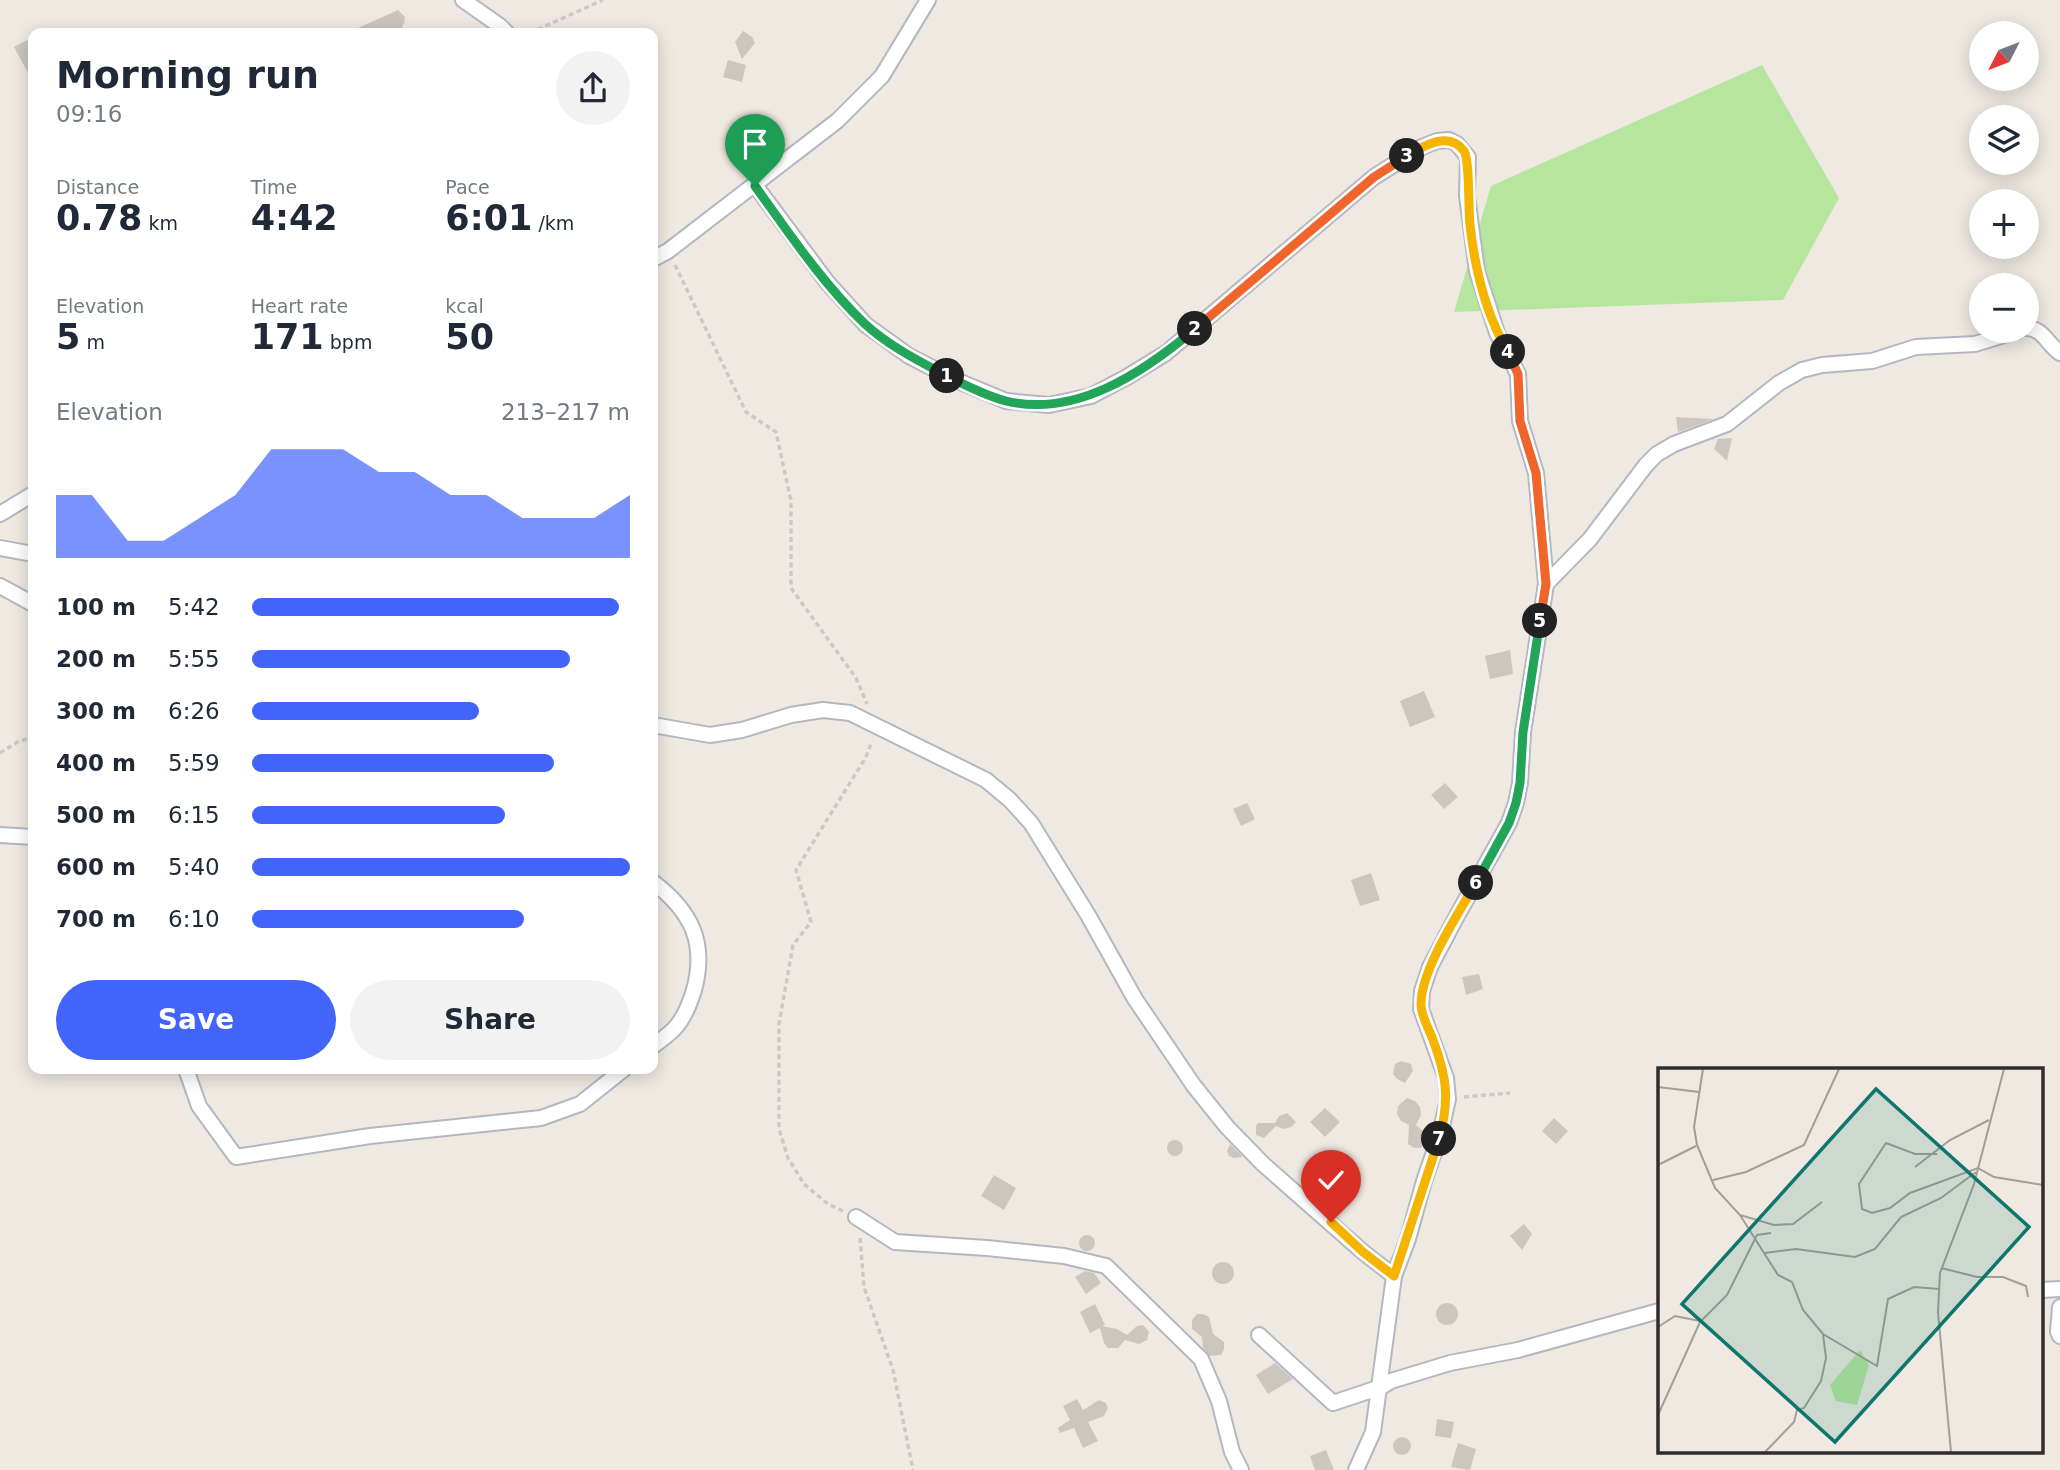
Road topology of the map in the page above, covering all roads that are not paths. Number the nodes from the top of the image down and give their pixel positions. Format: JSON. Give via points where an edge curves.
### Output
{"nodes":[{"id":1,"x":463,"y":0,"type":"edge"},
{"id":2,"x":928,"y":0,"type":"edge"},
{"id":3,"x":502,"y":28,"type":"edge"},
{"id":4,"x":755,"y":186,"type":"junction"},
{"id":5,"x":658,"y":256,"type":"edge"},
{"id":6,"x":2039,"y":331,"type":"edge"},
{"id":7,"x":1978,"y":343,"type":"edge"},
{"id":8,"x":2060,"y":353,"type":"edge"},
{"id":9,"x":28,"y":498,"type":"edge"},
{"id":10,"x":0,"y":514,"type":"edge"},
{"id":11,"x":0,"y":548,"type":"edge"},
{"id":12,"x":28,"y":553,"type":"edge"},
{"id":13,"x":1546,"y":584,"type":"junction"},
{"id":14,"x":0,"y":586,"type":"edge"},
{"id":15,"x":28,"y":601,"type":"edge"},
{"id":16,"x":658,"y":726,"type":"edge"},
{"id":17,"x":0,"y":835,"type":"edge"},
{"id":18,"x":28,"y":837,"type":"edge"},
{"id":19,"x":658,"y":886,"type":"edge"},
{"id":20,"x":658,"y":1042,"type":"edge"},
{"id":21,"x":188,"y":1074,"type":"edge"},
{"id":22,"x":618,"y":1074,"type":"edge"},
{"id":23,"x":856,"y":1217,"type":"road end"},
{"id":24,"x":1394,"y":1276,"type":"junction"},
{"id":25,"x":2060,"y":1289,"type":"edge"},
{"id":26,"x":2042,"y":1290,"type":"edge"},
{"id":27,"x":2060,"y":1307,"type":"edge"},
{"id":28,"x":1658,"y":1311,"type":"edge"},
{"id":29,"x":1259,"y":1335,"type":"dead end"},
{"id":30,"x":2060,"y":1336,"type":"edge"},
{"id":31,"x":1381,"y":1387,"type":"junction"},
{"id":32,"x":1241,"y":1470,"type":"edge"},
{"id":33,"x":1356,"y":1470,"type":"edge"}],
"edges":[{"from":1,"to":3,"type":"street"},
{"from":2,"to":4,"type":"street","via":[[882,76],[837,121]]},
{"from":4,"to":5,"type":"street"},
{"from":4,"to":13,"type":"street","via":[[827,282],[866,325],[909,356],[958,382],[1006,401],[1049,405],[1091,396],[1166,353],[1374,177],[1437,141],[1457,144],[1468,157],[1467,196],[1477,271],[1497,333],[1518,374],[1520,421],[1536,473]]},
{"from":6,"to":8,"type":"street"},
{"from":7,"to":13,"type":"street","via":[[1916,347],[1872,361],[1802,370],[1727,424],[1657,454],[1590,539]]},
{"from":9,"to":10,"type":"street"},
{"from":11,"to":12,"type":"street"},
{"from":13,"to":24,"type":"street","via":[[1516,803],[1422,991],[1421,1009],[1446,1079],[1448,1099]]},
{"from":14,"to":15,"type":"street"},
{"from":16,"to":24,"type":"street","via":[[710,735],[791,715],[823,710],[850,713],[986,780],[1031,823],[1135,999],[1227,1127],[1263,1164]]},
{"from":17,"to":18,"type":"street"},
{"from":19,"to":20,"type":"street","via":[[689,919],[698,944],[698,974],[690,1003],[674,1029]]},
{"from":21,"to":22,"type":"street","via":[[199,1106],[236,1157],[370,1136],[541,1118],[580,1104]]},
{"from":23,"to":32,"type":"street","via":[[895,1242],[1051,1255],[1106,1266],[1201,1359]]},
{"from":24,"to":31,"type":"street"},
{"from":25,"to":26,"type":"street"},
{"from":27,"to":30,"type":"street"},
{"from":28,"to":31,"type":"street","via":[[1518,1350],[1450,1363]]},
{"from":29,"to":31,"type":"street","via":[[1334,1403]]},
{"from":31,"to":33,"type":"street","via":[[1373,1432]]}]}
